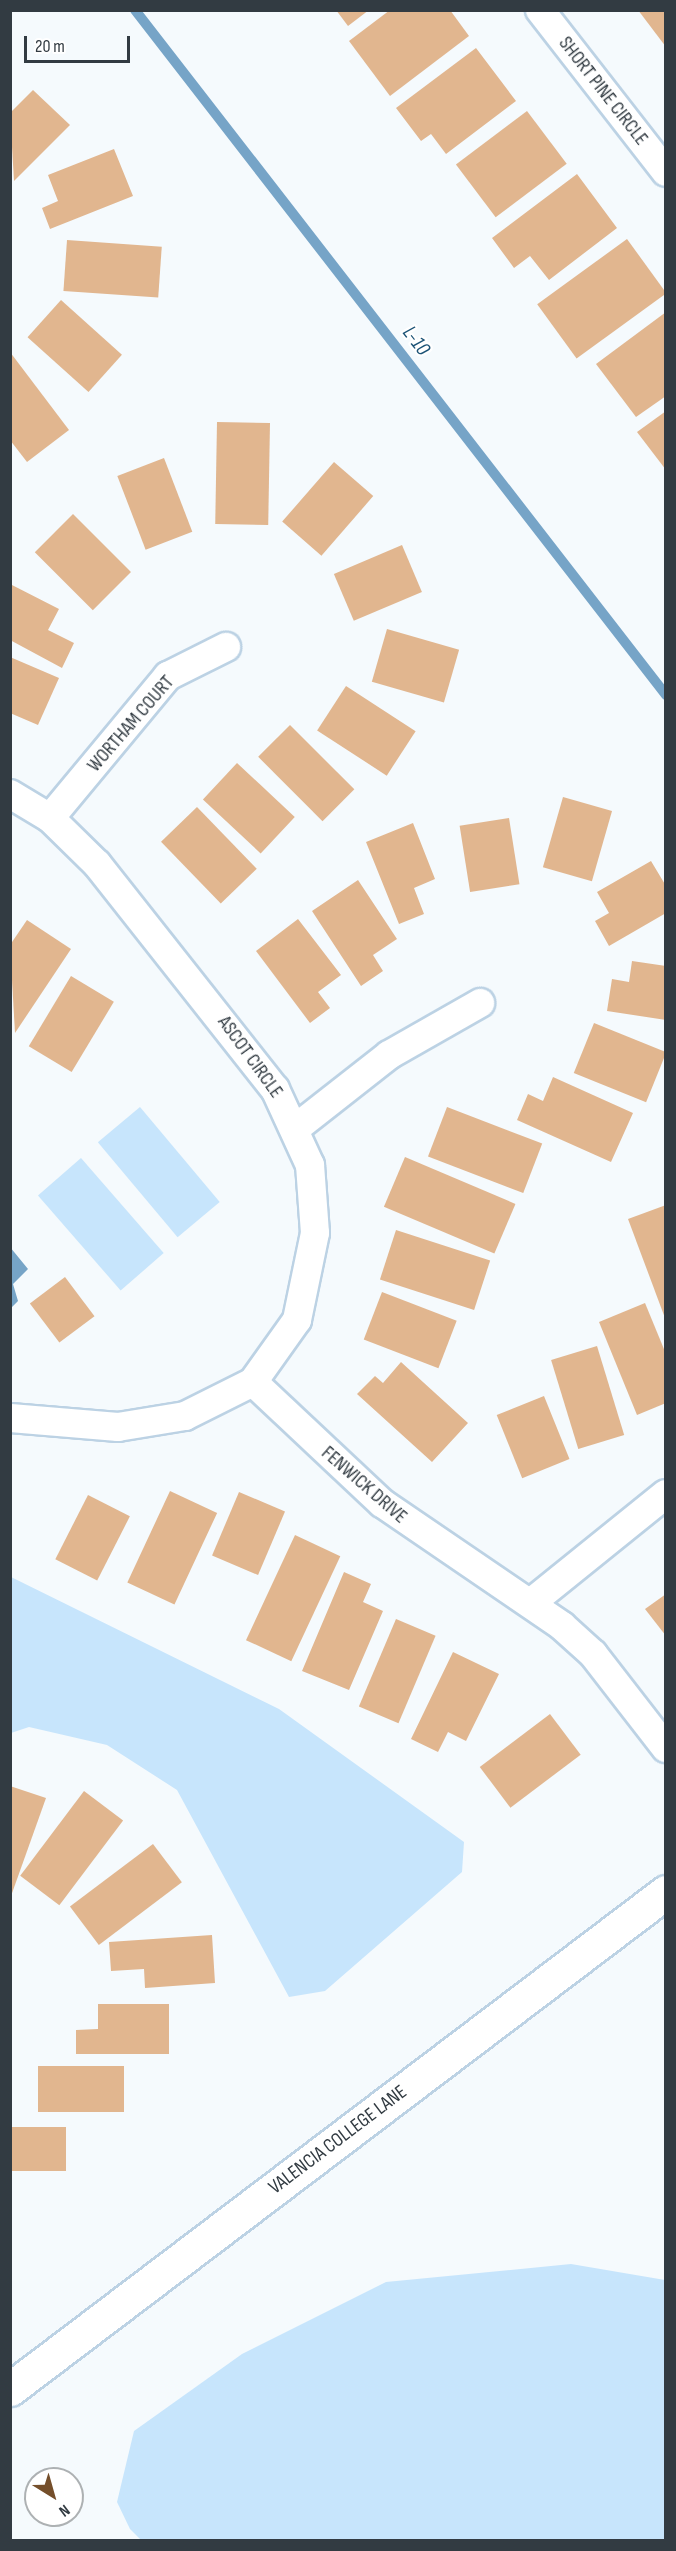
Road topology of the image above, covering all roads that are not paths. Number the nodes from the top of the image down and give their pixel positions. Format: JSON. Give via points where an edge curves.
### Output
{"nodes":[{"id":1,"x":540,"y":10,"type":"edge"},
{"id":2,"x":666,"y":172,"type":"edge"},
{"id":3,"x":226,"y":647,"type":"dead end"},
{"id":4,"x":10,"y":794,"type":"edge"},
{"id":5,"x":50,"y":818,"type":"junction"},
{"id":6,"x":480,"y":1003,"type":"dead end"},
{"id":7,"x":296,"y":1128,"type":"junction"},
{"id":8,"x":253,"y":1382,"type":"junction"},
{"id":9,"x":10,"y":1418,"type":"edge"},
{"id":10,"x":666,"y":1494,"type":"edge"},
{"id":11,"x":532,"y":1602,"type":"junction"},
{"id":12,"x":666,"y":1748,"type":"edge"},
{"id":13,"x":666,"y":1892,"type":"edge"},
{"id":14,"x":10,"y":2389,"type":"edge"}],
"edges":[{"from":1,"to":2,"type":"street","name":"SHORT PINE CIRCLE"},
{"from":3,"to":5,"type":"street","name":"WORTHAM COURT","via":[[168,676]]},
{"from":4,"to":5,"type":"street","name":"ASCOT CIRCLE"},
{"from":5,"to":7,"type":"street","name":"ASCOT CIRCLE","via":[[132,903],[249,1052]]},
{"from":6,"to":7,"type":"street","via":[[389,1055]]},
{"from":7,"to":8,"type":"street","name":"ASCOT CIRCLE","via":[[310,1166],[312,1266],[297,1320]]},
{"from":8,"to":9,"type":"street","via":[[185,1416],[118,1426]]},
{"from":8,"to":11,"type":"street","name":"FENWICK DRIVE","via":[[382,1503]]},
{"from":10,"to":11,"type":"street"},
{"from":11,"to":12,"type":"street","name":"FENWICK DRIVE","via":[[593,1654]]},
{"from":13,"to":14,"type":"street","name":"VALENCIA COLLEGE LANE"}]}
